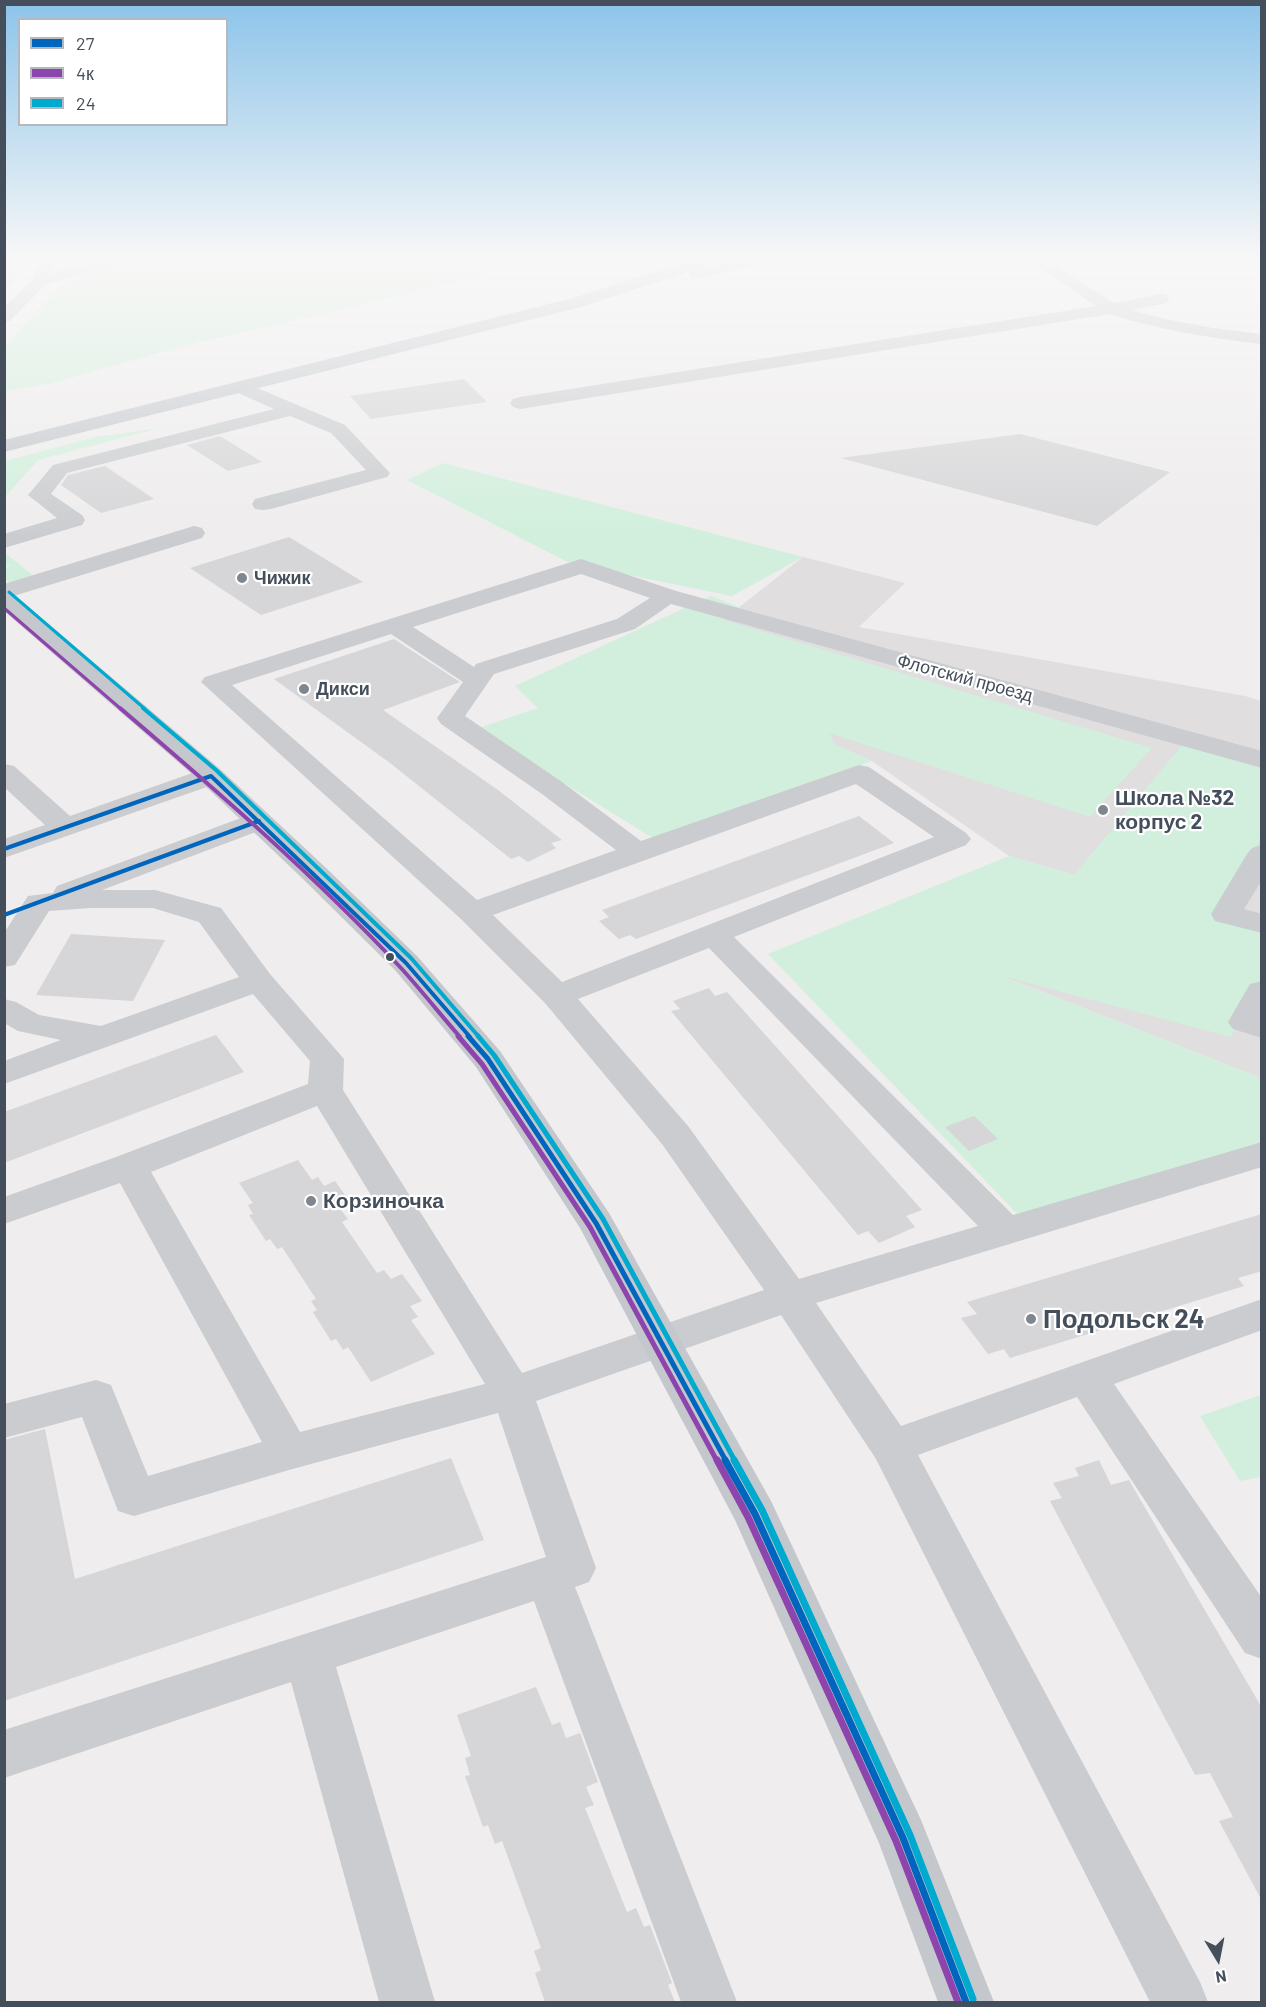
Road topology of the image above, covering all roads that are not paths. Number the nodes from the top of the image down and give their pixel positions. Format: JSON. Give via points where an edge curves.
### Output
{"nodes":[{"id":1,"x":356,"y":351,"type":"edge"},
{"id":2,"x":389,"y":351,"type":"edge"},
{"id":3,"x":849,"y":351,"type":"edge"},
{"id":4,"x":243,"y":388,"type":"junction"},
{"id":5,"x":520,"y":403,"type":"dead end"},
{"id":6,"x":292,"y":410,"type":"junction"},
{"id":7,"x":4,"y":436,"type":"edge"},
{"id":8,"x":4,"y":446,"type":"edge"},
{"id":9,"x":263,"y":504,"type":"dead end"},
{"id":10,"x":194,"y":533,"type":"dead end"},
{"id":11,"x":4,"y":541,"type":"edge"},
{"id":12,"x":668,"y":596,"type":"junction"},
{"id":13,"x":8,"y":601,"type":"edge"},
{"id":14,"x":397,"y":624,"type":"junction"},
{"id":15,"x":477,"y":680,"type":"junction"},
{"id":16,"x":1262,"y":760,"type":"edge"},
{"id":17,"x":4,"y":772,"type":"edge"},
{"id":18,"x":211,"y":776,"type":"junction"},
{"id":19,"x":259,"y":821,"type":"junction"},
{"id":20,"x":65,"y":827,"type":"junction"},
{"id":21,"x":4,"y":849,"type":"edge"},
{"id":22,"x":637,"y":852,"type":"junction"},
{"id":23,"x":1262,"y":854,"type":"edge"},
{"id":24,"x":39,"y":903,"type":"junction"},
{"id":25,"x":472,"y":912,"type":"junction"},
{"id":26,"x":4,"y":915,"type":"edge"},
{"id":27,"x":1262,"y":924,"type":"edge"},
{"id":28,"x":712,"y":934,"type":"junction"},
{"id":29,"x":4,"y":958,"type":"edge"},
{"id":30,"x":259,"y":981,"type":"junction"},
{"id":31,"x":1262,"y":992,"type":"edge"},
{"id":32,"x":557,"y":996,"type":"junction"},
{"id":33,"x":4,"y":1009,"type":"edge"},
{"id":34,"x":1262,"y":1028,"type":"edge"},
{"id":35,"x":103,"y":1037,"type":"junction"},
{"id":36,"x":4,"y":1072,"type":"edge"},
{"id":37,"x":325,"y":1090,"type":"junction"},
{"id":38,"x":1262,"y":1154,"type":"edge"},
{"id":39,"x":129,"y":1166,"type":"junction"},
{"id":40,"x":4,"y":1211,"type":"edge"},
{"id":41,"x":1006,"y":1231,"type":"junction"},
{"id":42,"x":790,"y":1296,"type":"junction"},
{"id":43,"x":1262,"y":1314,"type":"edge"},
{"id":44,"x":662,"y":1341,"type":"junction"},
{"id":45,"x":1086,"y":1377,"type":"junction"},
{"id":46,"x":512,"y":1393,"type":"junction"},
{"id":47,"x":4,"y":1421,"type":"edge"},
{"id":48,"x":892,"y":1446,"type":"junction"},
{"id":49,"x":289,"y":1452,"type":"junction"},
{"id":50,"x":548,"y":1576,"type":"junction"},
{"id":51,"x":1262,"y":1638,"type":"edge"},
{"id":52,"x":308,"y":1655,"type":"junction"},
{"id":53,"x":4,"y":1754,"type":"edge"},
{"id":54,"x":407,"y":2002,"type":"edge"},
{"id":55,"x":709,"y":2002,"type":"edge"},
{"id":56,"x":966,"y":2002,"type":"edge"},
{"id":57,"x":1180,"y":2002,"type":"edge"}],
"edges":[{"from":1,"to":7,"type":"main road"},
{"from":2,"to":4,"type":"main road"},
{"from":3,"to":5,"type":"street"},
{"from":4,"to":6,"type":"street"},
{"from":4,"to":8,"type":"main road"},
{"from":6,"to":9,"type":"street","via":[[338,429],[380,473]]},
{"from":6,"to":11,"type":"street","via":[[60,469],[39,495],[74,520]]},
{"from":10,"to":13,"type":"street"},
{"from":12,"to":14,"type":"street","name":"Флотский проезд","via":[[581,566]]},
{"from":12,"to":15,"type":"street","via":[[626,624],[485,669]]},
{"from":12,"to":16,"type":"street","name":"Флотский проезд"},
{"from":13,"to":18,"type":"main road"},
{"from":14,"to":15,"type":"street"},
{"from":14,"to":25,"type":"street","name":"Флотский проезд","via":[[214,682]]},
{"from":15,"to":22,"type":"street","via":[[450,718]]},
{"from":17,"to":20,"type":"street"},
{"from":18,"to":19,"type":"main road"},
{"from":18,"to":20,"type":"street"},
{"from":19,"to":24,"type":"street"},
{"from":19,"to":44,"type":"main road","via":[[406,963],[488,1059],[596,1223]]},
{"from":20,"to":21,"type":"street"},
{"from":22,"to":25,"type":"street"},
{"from":22,"to":28,"type":"street","via":[[859,772],[956,839]]},
{"from":23,"to":27,"type":"street","via":[[1226,914]]},
{"from":24,"to":26,"type":"street"},
{"from":24,"to":29,"type":"street"},
{"from":24,"to":30,"type":"street","via":[[156,899],[210,915]]},
{"from":25,"to":32,"type":"street"},
{"from":28,"to":32,"type":"street"},
{"from":28,"to":41,"type":"street"},
{"from":30,"to":35,"type":"street"},
{"from":30,"to":37,"type":"street","via":[[327,1059]]},
{"from":31,"to":34,"type":"street","via":[[1245,1022]]},
{"from":32,"to":42,"type":"street","via":[[675,1135]]},
{"from":33,"to":35,"type":"street","via":[[30,1024]]},
{"from":35,"to":36,"type":"street"},
{"from":37,"to":39,"type":"street"},
{"from":37,"to":46,"type":"street"},
{"from":38,"to":41,"type":"street"},
{"from":39,"to":40,"type":"street"},
{"from":39,"to":49,"type":"street"},
{"from":41,"to":42,"type":"street"},
{"from":42,"to":44,"type":"street"},
{"from":42,"to":48,"type":"street"},
{"from":43,"to":45,"type":"street"},
{"from":44,"to":46,"type":"street"},
{"from":44,"to":56,"type":"main road","via":[[755,1514],[903,1838]]},
{"from":45,"to":48,"type":"street"},
{"from":45,"to":51,"type":"street"},
{"from":46,"to":49,"type":"street"},
{"from":46,"to":50,"type":"street","via":[[573,1568]]},
{"from":47,"to":49,"type":"street","via":[[96,1397],[134,1498]]},
{"from":48,"to":57,"type":"street"},
{"from":50,"to":52,"type":"street"},
{"from":50,"to":55,"type":"street"},
{"from":52,"to":53,"type":"street"},
{"from":52,"to":54,"type":"street"}]}
